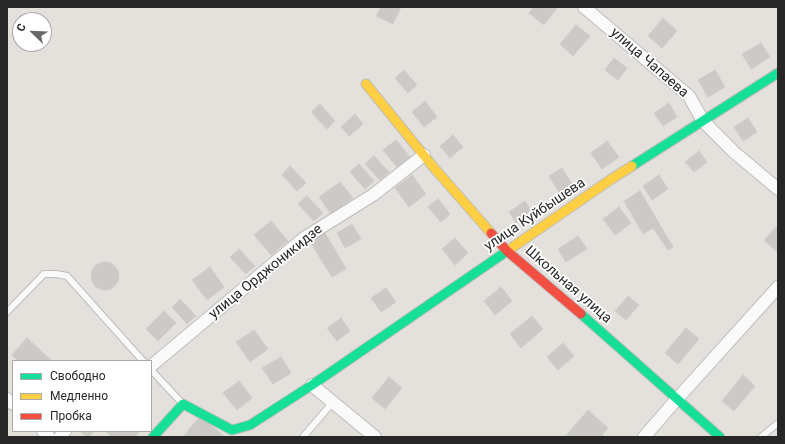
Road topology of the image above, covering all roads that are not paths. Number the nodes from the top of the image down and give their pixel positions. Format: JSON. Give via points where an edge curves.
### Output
{"nodes":[{"id":1,"x":584,"y":7,"type":"edge"},
{"id":2,"x":778,"y":73,"type":"edge"},
{"id":3,"x":366,"y":84,"type":"dead end"},
{"id":4,"x":703,"y":121,"type":"junction"},
{"id":5,"x":424,"y":155,"type":"junction"},
{"id":6,"x":778,"y":189,"type":"edge"},
{"id":7,"x":507,"y":251,"type":"junction"},
{"id":8,"x":778,"y":287,"type":"edge"},
{"id":9,"x":7,"y":312,"type":"edge"},
{"id":10,"x":142,"y":360,"type":"edge"},
{"id":11,"x":152,"y":365,"type":"edge"},
{"id":12,"x":152,"y":371,"type":"edge"},
{"id":13,"x":312,"y":385,"type":"junction"},
{"id":14,"x":677,"y":399,"type":"junction"},
{"id":15,"x":333,"y":402,"type":"junction"},
{"id":16,"x":183,"y":404,"type":"junction"},
{"id":17,"x":778,"y":423,"type":"edge"},
{"id":18,"x":158,"y":435,"type":"edge"},
{"id":19,"x":304,"y":437,"type":"edge"},
{"id":20,"x":375,"y":437,"type":"edge"},
{"id":21,"x":644,"y":437,"type":"edge"},
{"id":22,"x":720,"y":437,"type":"edge"},
{"id":23,"x":761,"y":437,"type":"edge"}],
"edges":[{"from":1,"to":4,"type":"street","name":"улица Чапаева","via":[[689,96]]},
{"from":2,"to":4,"type":"street","name":"улица Куйбышева"},
{"from":3,"to":5,"type":"street","name":"Школьная улица"},
{"from":4,"to":6,"type":"street","name":"улица Чапаева","via":[[735,153]]},
{"from":4,"to":7,"type":"street","name":"улица Куйбышева","via":[[610,180]]},
{"from":5,"to":7,"type":"street","name":"Школьная улица"},
{"from":5,"to":11,"type":"street","name":"улица Орджоникидзе","via":[[373,195],[304,238]]},
{"from":7,"to":13,"type":"street","name":"улица Куйбышева"},
{"from":7,"to":14,"type":"street","name":"Школьная улица"},
{"from":8,"to":14,"type":"street"},
{"from":9,"to":10,"type":"lane","via":[[44,274],[67,276]]},
{"from":12,"to":16,"type":"lane"},
{"from":13,"to":15,"type":"street"},
{"from":13,"to":16,"type":"street","name":"улица Куйбышева","via":[[250,424],[232,430]]},
{"from":14,"to":21,"type":"street"},
{"from":14,"to":22,"type":"street","name":"Школьная улица"},
{"from":15,"to":19,"type":"lane"},
{"from":15,"to":20,"type":"street"},
{"from":16,"to":18,"type":"street"},
{"from":17,"to":23,"type":"lane"}]}
